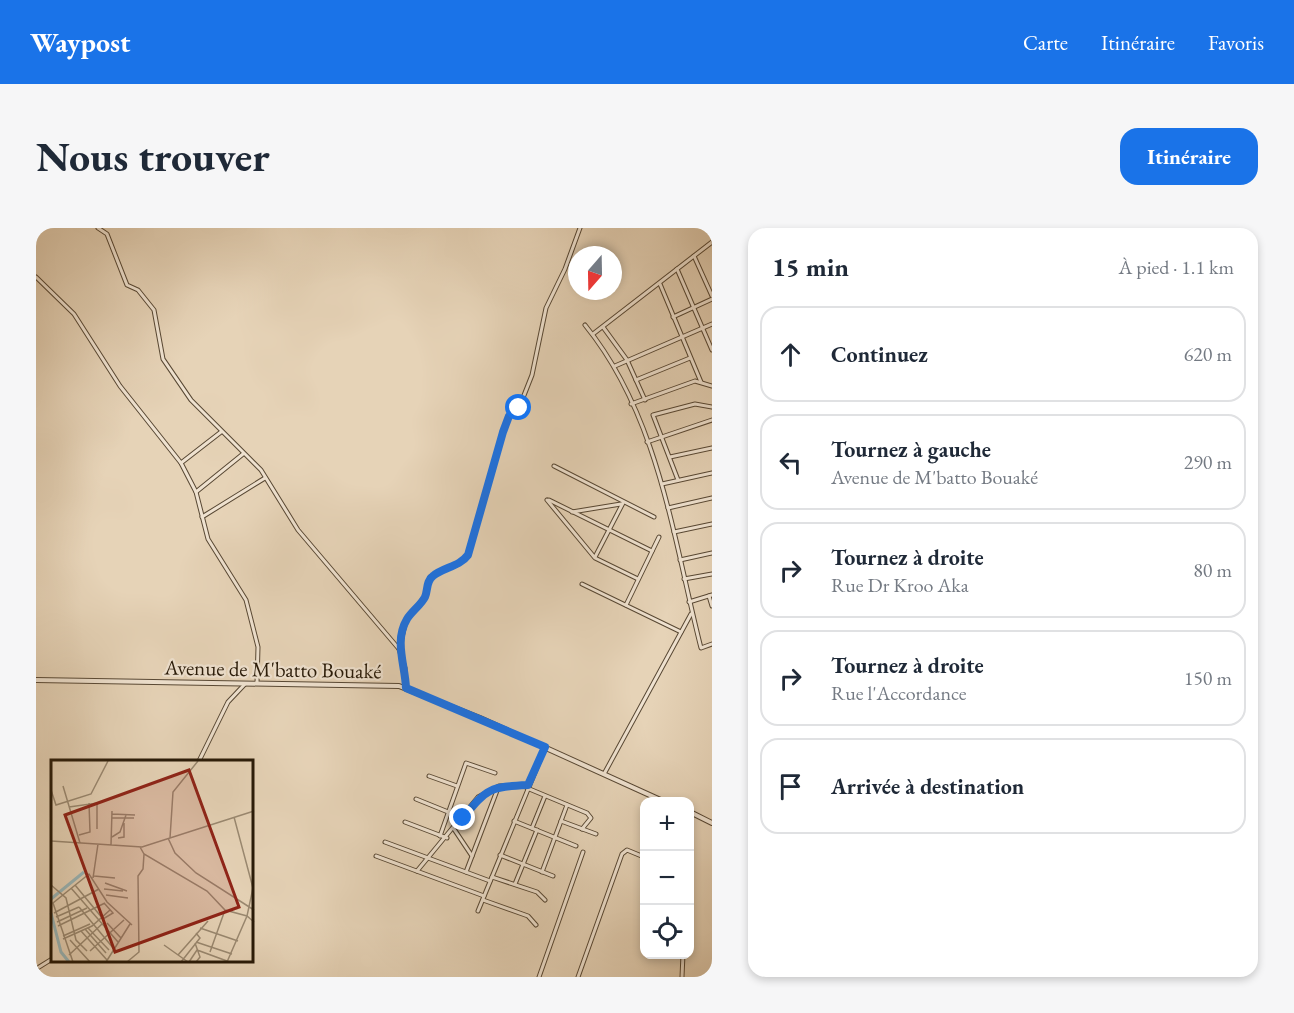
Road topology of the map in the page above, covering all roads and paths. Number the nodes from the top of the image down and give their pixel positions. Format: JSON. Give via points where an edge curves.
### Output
{"nodes":[{"id":1,"x":98,"y":228,"type":"edge"},
{"id":2,"x":112,"y":228,"type":"edge"},
{"id":3,"x":580,"y":228,"type":"edge"},
{"id":4,"x":107,"y":234,"type":"junction"},
{"id":5,"x":712,"y":243,"type":"edge"},
{"id":6,"x":694,"y":256,"type":"junction"},
{"id":7,"x":677,"y":269,"type":"junction"},
{"id":8,"x":36,"y":277,"type":"edge"},
{"id":9,"x":660,"y":284,"type":"junction"},
{"id":10,"x":712,"y":298,"type":"edge"},
{"id":11,"x":694,"y":308,"type":"junction"},
{"id":12,"x":673,"y":317,"type":"junction"},
{"id":13,"x":712,"y":324,"type":"edge"},
{"id":14,"x":585,"y":325,"type":"dead end"},
{"id":15,"x":603,"y":327,"type":"junction"},
{"id":16,"x":703,"y":328,"type":"junction"},
{"id":17,"x":592,"y":335,"type":"junction"},
{"id":18,"x":682,"y":337,"type":"junction"},
{"id":19,"x":712,"y":350,"type":"edge"},
{"id":20,"x":691,"y":358,"type":"junction"},
{"id":21,"x":627,"y":360,"type":"junction"},
{"id":22,"x":615,"y":366,"type":"junction"},
{"id":23,"x":636,"y":380,"type":"junction"},
{"id":24,"x":701,"y":382,"type":"junction"},
{"id":25,"x":712,"y":386,"type":"edge"},
{"id":26,"x":645,"y":400,"type":"junction"},
{"id":27,"x":631,"y":404,"type":"junction"},
{"id":28,"x":712,"y":407,"type":"edge"},
{"id":29,"x":712,"y":420,"type":"edge"},
{"id":30,"x":222,"y":432,"type":"junction"},
{"id":31,"x":661,"y":437,"type":"junction"},
{"id":32,"x":647,"y":442,"type":"junction"},
{"id":33,"x":712,"y":448,"type":"edge"},
{"id":34,"x":243,"y":454,"type":"junction"},
{"id":35,"x":669,"y":457,"type":"junction"},
{"id":36,"x":181,"y":463,"type":"junction"},
{"id":37,"x":554,"y":466,"type":"dead end"},
{"id":38,"x":712,"y":473,"type":"edge"},
{"id":39,"x":266,"y":478,"type":"junction"},
{"id":40,"x":678,"y":480,"type":"junction"},
{"id":41,"x":662,"y":484,"type":"junction"},
{"id":42,"x":196,"y":492,"type":"junction"},
{"id":43,"x":712,"y":498,"type":"edge"},
{"id":44,"x":623,"y":503,"type":"junction"},
{"id":45,"x":668,"y":508,"type":"junction"},
{"id":46,"x":572,"y":512,"type":"junction"},
{"id":47,"x":202,"y":517,"type":"junction"},
{"id":48,"x":654,"y":517,"type":"dead end"},
{"id":49,"x":712,"y":524,"type":"edge"},
{"id":50,"x":608,"y":530,"type":"junction"},
{"id":51,"x":674,"y":532,"type":"junction"},
{"id":52,"x":659,"y":537,"type":"dead end"},
{"id":53,"x":652,"y":551,"type":"junction"},
{"id":54,"x":712,"y":552,"type":"edge"},
{"id":55,"x":595,"y":558,"type":"junction"},
{"id":56,"x":680,"y":560,"type":"junction"},
{"id":57,"x":712,"y":574,"type":"edge"},
{"id":58,"x":638,"y":579,"type":"junction"},
{"id":59,"x":684,"y":579,"type":"junction"},
{"id":60,"x":582,"y":584,"type":"dead end"},
{"id":61,"x":711,"y":596,"type":"edge"},
{"id":62,"x":689,"y":602,"type":"junction"},
{"id":63,"x":626,"y":605,"type":"junction"},
{"id":64,"x":712,"y":606,"type":"edge"},
{"id":65,"x":692,"y":612,"type":"junction"},
{"id":66,"x":681,"y":632,"type":"junction"},
{"id":67,"x":712,"y":644,"type":"edge"},
{"id":68,"x":399,"y":649,"type":"junction"},
{"id":69,"x":36,"y":680,"type":"edge"},
{"id":70,"x":247,"y":682,"type":"junction"},
{"id":71,"x":257,"y":683,"type":"junction"},
{"id":72,"x":406,"y":688,"type":"junction"},
{"id":73,"x":545,"y":747,"type":"junction"},
{"id":74,"x":199,"y":760,"type":"edge"},
{"id":75,"x":495,"y":772,"type":"dead end"},
{"id":76,"x":604,"y":775,"type":"junction"},
{"id":77,"x":429,"y":776,"type":"dead end"},
{"id":78,"x":458,"y":786,"type":"junction"},
{"id":79,"x":499,"y":786,"type":"junction"},
{"id":80,"x":527,"y":786,"type":"junction"},
{"id":81,"x":545,"y":795,"type":"junction"},
{"id":82,"x":656,"y":797,"type":"edge"},
{"id":83,"x":416,"y":799,"type":"dead end"},
{"id":84,"x":567,"y":805,"type":"junction"},
{"id":85,"x":448,"y":812,"type":"junction"},
{"id":86,"x":694,"y":814,"type":"edge"},
{"id":87,"x":463,"y":818,"type":"junction"},
{"id":88,"x":513,"y":821,"type":"junction"},
{"id":89,"x":561,"y":821,"type":"junction"},
{"id":90,"x":405,"y":822,"type":"dead end"},
{"id":91,"x":712,"y":823,"type":"edge"},
{"id":92,"x":454,"y":829,"type":"junction"},
{"id":93,"x":534,"y":829,"type":"junction"},
{"id":94,"x":582,"y":829,"type":"junction"},
{"id":95,"x":596,"y":834,"type":"dead end"},
{"id":96,"x":440,"y":836,"type":"junction"},
{"id":97,"x":447,"y":838,"type":"junction"},
{"id":98,"x":555,"y":838,"type":"junction"},
{"id":99,"x":385,"y":843,"type":"dead end"},
{"id":100,"x":576,"y":846,"type":"dead end"},
{"id":101,"x":584,"y":852,"type":"dead end"},
{"id":102,"x":500,"y":855,"type":"junction"},
{"id":103,"x":640,"y":855,"type":"edge"},
{"id":104,"x":376,"y":856,"type":"dead end"},
{"id":105,"x":472,"y":856,"type":"junction"},
{"id":106,"x":428,"y":859,"type":"junction"},
{"id":107,"x":524,"y":864,"type":"junction"},
{"id":108,"x":417,"y":871,"type":"junction"},
{"id":109,"x":466,"y":872,"type":"junction"},
{"id":110,"x":542,"y":872,"type":"junction"},
{"id":111,"x":553,"y":876,"type":"dead end"},
{"id":112,"x":491,"y":879,"type":"junction"},
{"id":113,"x":515,"y":884,"type":"junction"},
{"id":114,"x":484,"y":898,"type":"junction"},
{"id":115,"x":545,"y":900,"type":"dead end"},
{"id":116,"x":478,"y":911,"type":"dead end"},
{"id":117,"x":536,"y":926,"type":"dead end"},
{"id":118,"x":683,"y":959,"type":"edge"},
{"id":119,"x":51,"y":960,"type":"edge"},
{"id":120,"x":36,"y":969,"type":"edge"},
{"id":121,"x":539,"y":977,"type":"edge"},
{"id":122,"x":578,"y":977,"type":"edge"},
{"id":123,"x":682,"y":977,"type":"edge"}],
"edges":[{"from":1,"to":4,"type":"street"},
{"from":2,"to":4,"type":"street"},
{"from":3,"to":68,"type":"street","via":[[546,308],[532,375],[519,408],[509,416],[503,432],[468,555],[462,563],[430,577],[422,603],[406,621]]},
{"from":4,"to":30,"type":"street","via":[[127,285],[138,290],[154,310],[163,359],[191,400]]},
{"from":5,"to":6,"type":"street"},
{"from":6,"to":7,"type":"street"},
{"from":6,"to":10,"type":"street"},
{"from":7,"to":9,"type":"street"},
{"from":7,"to":11,"type":"street"},
{"from":8,"to":36,"type":"street","via":[[74,314],[120,386]]},
{"from":9,"to":12,"type":"street"},
{"from":9,"to":15,"type":"street"},
{"from":10,"to":11,"type":"street"},
{"from":11,"to":12,"type":"street"},
{"from":11,"to":16,"type":"street"},
{"from":12,"to":18,"type":"street"},
{"from":13,"to":16,"type":"street"},
{"from":14,"to":17,"type":"street"},
{"from":15,"to":17,"type":"street"},
{"from":15,"to":21,"type":"street"},
{"from":16,"to":18,"type":"street"},
{"from":16,"to":19,"type":"street"},
{"from":17,"to":22,"type":"street"},
{"from":18,"to":20,"type":"street"},
{"from":18,"to":21,"type":"street"},
{"from":20,"to":23,"type":"street"},
{"from":20,"to":24,"type":"street"},
{"from":21,"to":22,"type":"street"},
{"from":21,"to":23,"type":"street"},
{"from":22,"to":27,"type":"street"},
{"from":23,"to":26,"type":"street"},
{"from":24,"to":25,"type":"street"},
{"from":24,"to":26,"type":"street"},
{"from":26,"to":27,"type":"street"},
{"from":27,"to":32,"type":"street"},
{"from":28,"to":31,"type":"street","via":[[695,404],[652,416]]},
{"from":29,"to":31,"type":"street"},
{"from":30,"to":34,"type":"street"},
{"from":30,"to":36,"type":"street"},
{"from":31,"to":32,"type":"street"},
{"from":31,"to":35,"type":"street"},
{"from":32,"to":41,"type":"street"},
{"from":33,"to":35,"type":"street"},
{"from":34,"to":39,"type":"street"},
{"from":34,"to":42,"type":"street"},
{"from":35,"to":40,"type":"street"},
{"from":36,"to":42,"type":"street"},
{"from":37,"to":44,"type":"street"},
{"from":38,"to":40,"type":"street"},
{"from":39,"to":47,"type":"street"},
{"from":39,"to":68,"type":"street","via":[[298,530]]},
{"from":40,"to":41,"type":"street"},
{"from":41,"to":45,"type":"street"},
{"from":42,"to":47,"type":"street"},
{"from":43,"to":45,"type":"street"},
{"from":44,"to":46,"type":"street"},
{"from":44,"to":48,"type":"street"},
{"from":44,"to":50,"type":"street"},
{"from":45,"to":51,"type":"street"},
{"from":46,"to":50,"type":"street"},
{"from":46,"to":55,"type":"street","via":[[548,500]]},
{"from":47,"to":71,"type":"street","via":[[208,538],[246,600],[258,647]]},
{"from":49,"to":51,"type":"street"},
{"from":50,"to":53,"type":"street"},
{"from":50,"to":55,"type":"street"},
{"from":51,"to":56,"type":"street"},
{"from":52,"to":53,"type":"street"},
{"from":53,"to":58,"type":"street"},
{"from":54,"to":56,"type":"street"},
{"from":55,"to":58,"type":"street"},
{"from":56,"to":59,"type":"street"},
{"from":57,"to":59,"type":"street"},
{"from":58,"to":63,"type":"street"},
{"from":59,"to":62,"type":"street"},
{"from":60,"to":63,"type":"street"},
{"from":61,"to":62,"type":"street"},
{"from":61,"to":64,"type":"street"},
{"from":62,"to":65,"type":"street"},
{"from":63,"to":66,"type":"street"},
{"from":65,"to":66,"type":"street"},
{"from":65,"to":67,"type":"street","via":[[701,648]]},
{"from":66,"to":76,"type":"street"},
{"from":68,"to":72,"type":"street"},
{"from":69,"to":70,"type":"street","name":"Avenue de M'batto Bouaké"},
{"from":70,"to":71,"type":"street","name":"Avenue de M'batto Bouaké"},
{"from":70,"to":74,"type":"street","via":[[228,702]]},
{"from":71,"to":72,"type":"street","name":"Avenue de M'batto Bouaké"},
{"from":72,"to":73,"type":"street","name":"Avenue de M'batto Bouaké"},
{"from":73,"to":76,"type":"street","name":"Avenue de M'batto Bouaké"},
{"from":73,"to":80,"type":"street"},
{"from":75,"to":78,"type":"street","via":[[466,763]]},
{"from":76,"to":82,"type":"street","name":"Avenue de M'batto Bouaké"},
{"from":77,"to":78,"type":"street"},
{"from":78,"to":85,"type":"street"},
{"from":79,"to":80,"type":"street"},
{"from":79,"to":87,"type":"street","via":[[478,797]]},
{"from":79,"to":105,"type":"street"},
{"from":80,"to":81,"type":"street"},
{"from":80,"to":88,"type":"street"},
{"from":81,"to":84,"type":"street"},
{"from":81,"to":93,"type":"street"},
{"from":83,"to":85,"type":"street"},
{"from":84,"to":89,"type":"street"},
{"from":84,"to":94,"type":"street","via":[[591,818]]},
{"from":85,"to":87,"type":"street"},
{"from":85,"to":96,"type":"street"},
{"from":86,"to":91,"type":"street"},
{"from":87,"to":92,"type":"street"},
{"from":88,"to":93,"type":"street"},
{"from":88,"to":102,"type":"street"},
{"from":89,"to":94,"type":"street"},
{"from":89,"to":98,"type":"street"},
{"from":90,"to":96,"type":"street"},
{"from":92,"to":97,"type":"street"},
{"from":92,"to":105,"type":"street"},
{"from":93,"to":98,"type":"street"},
{"from":93,"to":107,"type":"street"},
{"from":94,"to":95,"type":"street"},
{"from":96,"to":97,"type":"street"},
{"from":97,"to":106,"type":"street"},
{"from":98,"to":100,"type":"street"},
{"from":98,"to":110,"type":"street"},
{"from":99,"to":106,"type":"street"},
{"from":101,"to":121,"type":"street"},
{"from":102,"to":107,"type":"street"},
{"from":102,"to":112,"type":"street"},
{"from":103,"to":122,"type":"street","via":[[627,850],[622,854]]},
{"from":104,"to":108,"type":"street"},
{"from":105,"to":109,"type":"street"},
{"from":106,"to":108,"type":"street"},
{"from":106,"to":109,"type":"street"},
{"from":107,"to":110,"type":"street"},
{"from":107,"to":113,"type":"street"},
{"from":108,"to":114,"type":"street"},
{"from":109,"to":112,"type":"street"},
{"from":110,"to":111,"type":"street"},
{"from":112,"to":113,"type":"street"},
{"from":112,"to":114,"type":"street"},
{"from":113,"to":115,"type":"street","via":[[537,892]]},
{"from":114,"to":116,"type":"street"},
{"from":114,"to":117,"type":"street","via":[[528,916]]},
{"from":118,"to":123,"type":"street"},
{"from":119,"to":120,"type":"street"}]}
